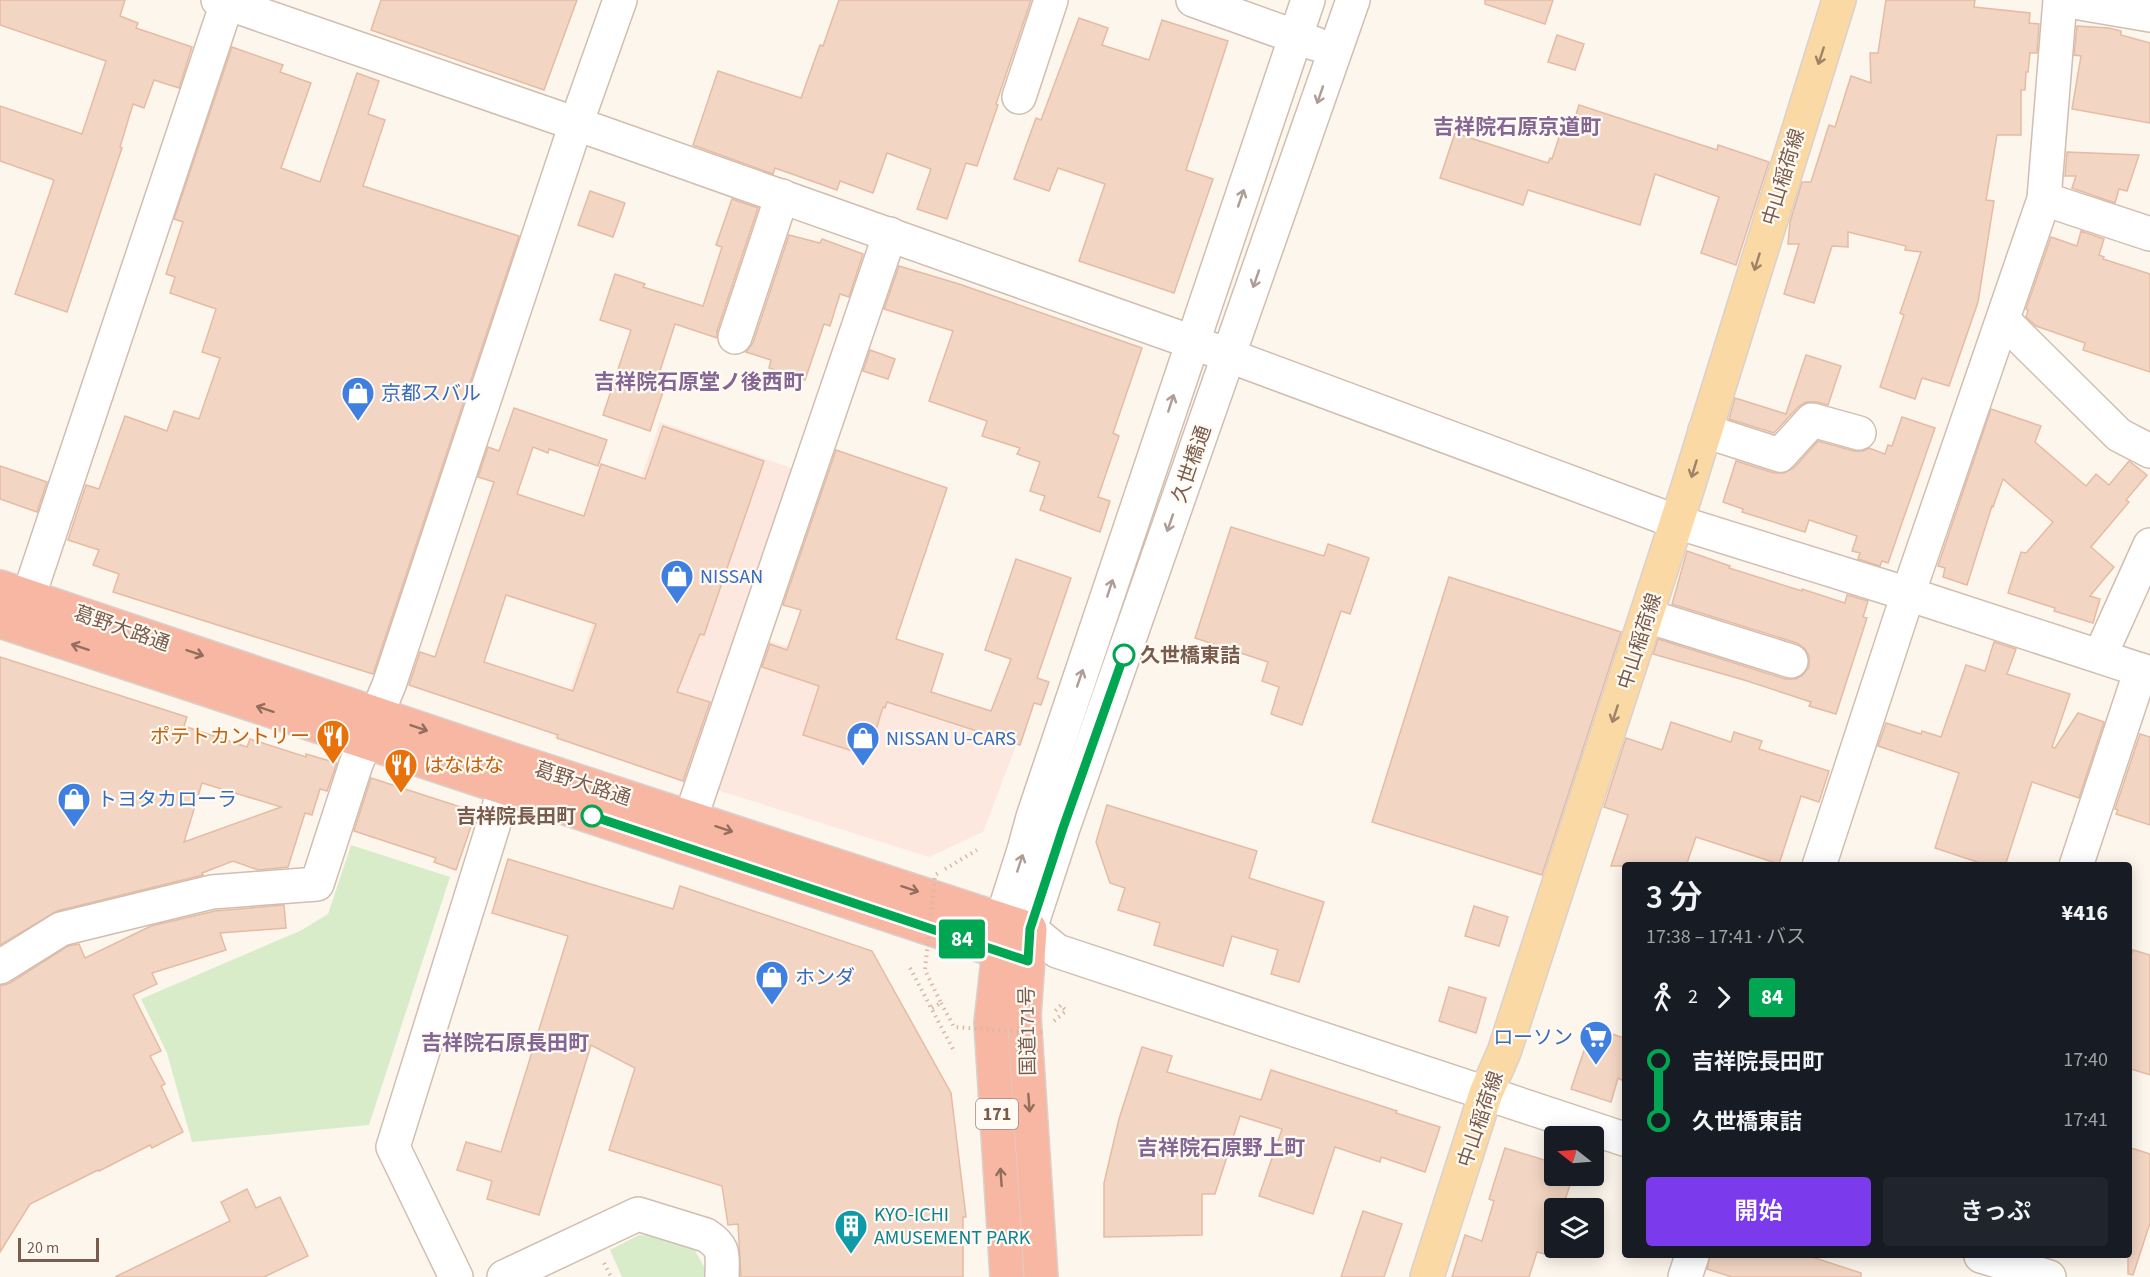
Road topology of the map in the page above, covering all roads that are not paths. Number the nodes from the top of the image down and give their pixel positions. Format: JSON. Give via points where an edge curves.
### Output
{"nodes":[{"id":1,"x":620,"y":0,"type":"edge"},
{"id":2,"x":1051,"y":0,"type":"edge"},
{"id":3,"x":1193,"y":0,"type":"edge"},
{"id":4,"x":1308,"y":0,"type":"edge"},
{"id":5,"x":1353,"y":0,"type":"edge"},
{"id":6,"x":1839,"y":0,"type":"edge"},
{"id":7,"x":2061,"y":0,"type":"edge"},
{"id":8,"x":224,"y":1,"type":"edge"},
{"id":9,"x":2150,"y":15,"type":"edge"},
{"id":10,"x":1296,"y":36,"type":"junction"},
{"id":11,"x":1335,"y":51,"type":"junction"},
{"id":12,"x":1019,"y":97,"type":"dead end"},
{"id":13,"x":576,"y":124,"type":"junction"},
{"id":14,"x":782,"y":196,"type":"junction"},
{"id":15,"x":2044,"y":199,"type":"junction"},
{"id":16,"x":890,"y":234,"type":"junction"},
{"id":17,"x":2150,"y":234,"type":"edge"},
{"id":18,"x":2003,"y":320,"type":"junction"},
{"id":19,"x":735,"y":337,"type":"dead end"},
{"id":20,"x":1192,"y":342,"type":"junction"},
{"id":21,"x":1229,"y":356,"type":"junction"},
{"id":22,"x":1705,"y":431,"type":"junction"},
{"id":23,"x":1859,"y":434,"type":"dead end"},
{"id":24,"x":2150,"y":451,"type":"edge"},
{"id":25,"x":1677,"y":522,"type":"junction"},
{"id":26,"x":2150,"y":545,"type":"edge"},
{"id":27,"x":15,"y":592,"type":"edge"},
{"id":28,"x":1908,"y":594,"type":"junction"},
{"id":29,"x":1647,"y":616,"type":"junction"},
{"id":30,"x":9,"y":624,"type":"edge"},
{"id":31,"x":2100,"y":656,"type":"junction"},
{"id":32,"x":1791,"y":661,"type":"dead end"},
{"id":33,"x":2145,"y":671,"type":"edge"},
{"id":34,"x":372,"y":728,"type":"junction"},
{"id":35,"x":509,"y":774,"type":"junction"},
{"id":36,"x":686,"y":832,"type":"junction"},
{"id":37,"x":1820,"y":862,"type":"edge"},
{"id":38,"x":2077,"y":862,"type":"edge"},
{"id":39,"x":1016,"y":924,"type":"junction"},
{"id":40,"x":1028,"y":954,"type":"junction"},
{"id":41,"x":0,"y":967,"type":"edge"},
{"id":42,"x":1486,"y":1093,"type":"junction"},
{"id":43,"x":1622,"y":1138,"type":"edge"},
{"id":44,"x":1691,"y":1258,"type":"edge"},
{"id":45,"x":1987,"y":1258,"type":"edge"},
{"id":46,"x":456,"y":1277,"type":"edge"},
{"id":47,"x":504,"y":1277,"type":"edge"},
{"id":48,"x":722,"y":1277,"type":"edge"},
{"id":49,"x":1007,"y":1277,"type":"edge"},
{"id":50,"x":1041,"y":1277,"type":"edge"},
{"id":51,"x":1426,"y":1277,"type":"edge"},
{"id":52,"x":1685,"y":1277,"type":"edge"},
{"id":53,"x":2049,"y":1277,"type":"edge"}],
"edges":[{"from":1,"to":13,"type":"street"},
{"from":2,"to":12,"type":"street"},
{"from":3,"to":10,"type":"street"},
{"from":4,"to":10,"type":"street","name":"久世橋通"},
{"from":5,"to":11,"type":"street","name":"久世橋通"},
{"from":6,"to":22,"type":"main road","name":"中山稲荷線","one_way":true},
{"from":7,"to":9,"type":"street"},
{"from":7,"to":15,"type":"street"},
{"from":8,"to":13,"type":"street"},
{"from":8,"to":27,"type":"street"},
{"from":10,"to":11,"type":"street"},
{"from":20,"to":10,"type":"street","name":"久世橋通","one_way":true},
{"from":11,"to":21,"type":"street","name":"久世橋通","one_way":true},
{"from":13,"to":14,"type":"street"},
{"from":13,"to":34,"type":"street"},
{"from":14,"to":16,"type":"street"},
{"from":14,"to":19,"type":"street"},
{"from":15,"to":17,"type":"street"},
{"from":15,"to":18,"type":"street"},
{"from":16,"to":20,"type":"street"},
{"from":16,"to":36,"type":"street"},
{"from":18,"to":24,"type":"street","via":[[2119,435]]},
{"from":18,"to":28,"type":"street"},
{"from":20,"to":21,"type":"street"},
{"from":39,"to":20,"type":"street","name":"久世橋通","one_way":true,"via":[[1024,850],[1033,817]]},
{"from":21,"to":25,"type":"street"},
{"from":21,"to":39,"type":"street","name":"久世橋通","one_way":true,"via":[[1063,828]]},
{"from":22,"to":23,"type":"street","via":[[1780,455],[1812,420]]},
{"from":22,"to":25,"type":"main road","name":"中山稲荷線","one_way":true},
{"from":25,"to":28,"type":"street"},
{"from":25,"to":29,"type":"main road","name":"中山稲荷線"},
{"from":26,"to":31,"type":"street"},
{"from":27,"to":30,"type":"street"},
{"from":27,"to":34,"type":"highway","name":"葛野大路通","one_way":true},
{"from":28,"to":31,"type":"street"},
{"from":28,"to":37,"type":"street"},
{"from":29,"to":32,"type":"street"},
{"from":29,"to":42,"type":"main road","name":"中山稲荷線","one_way":true,"via":[[1504,1052]]},
{"from":34,"to":30,"type":"highway","name":"葛野大路通","one_way":true},
{"from":31,"to":33,"type":"street"},
{"from":33,"to":38,"type":"street"},
{"from":34,"to":35,"type":"highway","name":"葛野大路通"},
{"from":34,"to":41,"type":"street","via":[[356,764],[317,884],[212,892],[61,929]]},
{"from":35,"to":36,"type":"highway","name":"葛野大路通"},
{"from":35,"to":46,"type":"street","via":[[393,1147]]},
{"from":36,"to":39,"type":"highway","name":"葛野大路通","one_way":true},
{"from":36,"to":40,"type":"highway","name":"葛野大路通"},
{"from":39,"to":40,"type":"highway","number":"171"},
{"from":39,"to":40,"type":"street"},
{"from":40,"to":42,"type":"street"},
{"from":49,"to":40,"type":"highway","name":"国道171号","number":"171","one_way":true,"via":[[991,1023]]},
{"from":40,"to":50,"type":"highway","name":"国道171号","number":"171","one_way":true,"via":[[1023,1016]]},
{"from":42,"to":43,"type":"street"},
{"from":42,"to":51,"type":"main road","name":"中山稲荷線"},
{"from":44,"to":52,"type":"street"},
{"from":45,"to":53,"type":"street"},
{"from":47,"to":48,"type":"street","via":[[638,1214],[716,1241],[723,1250]]}]}
